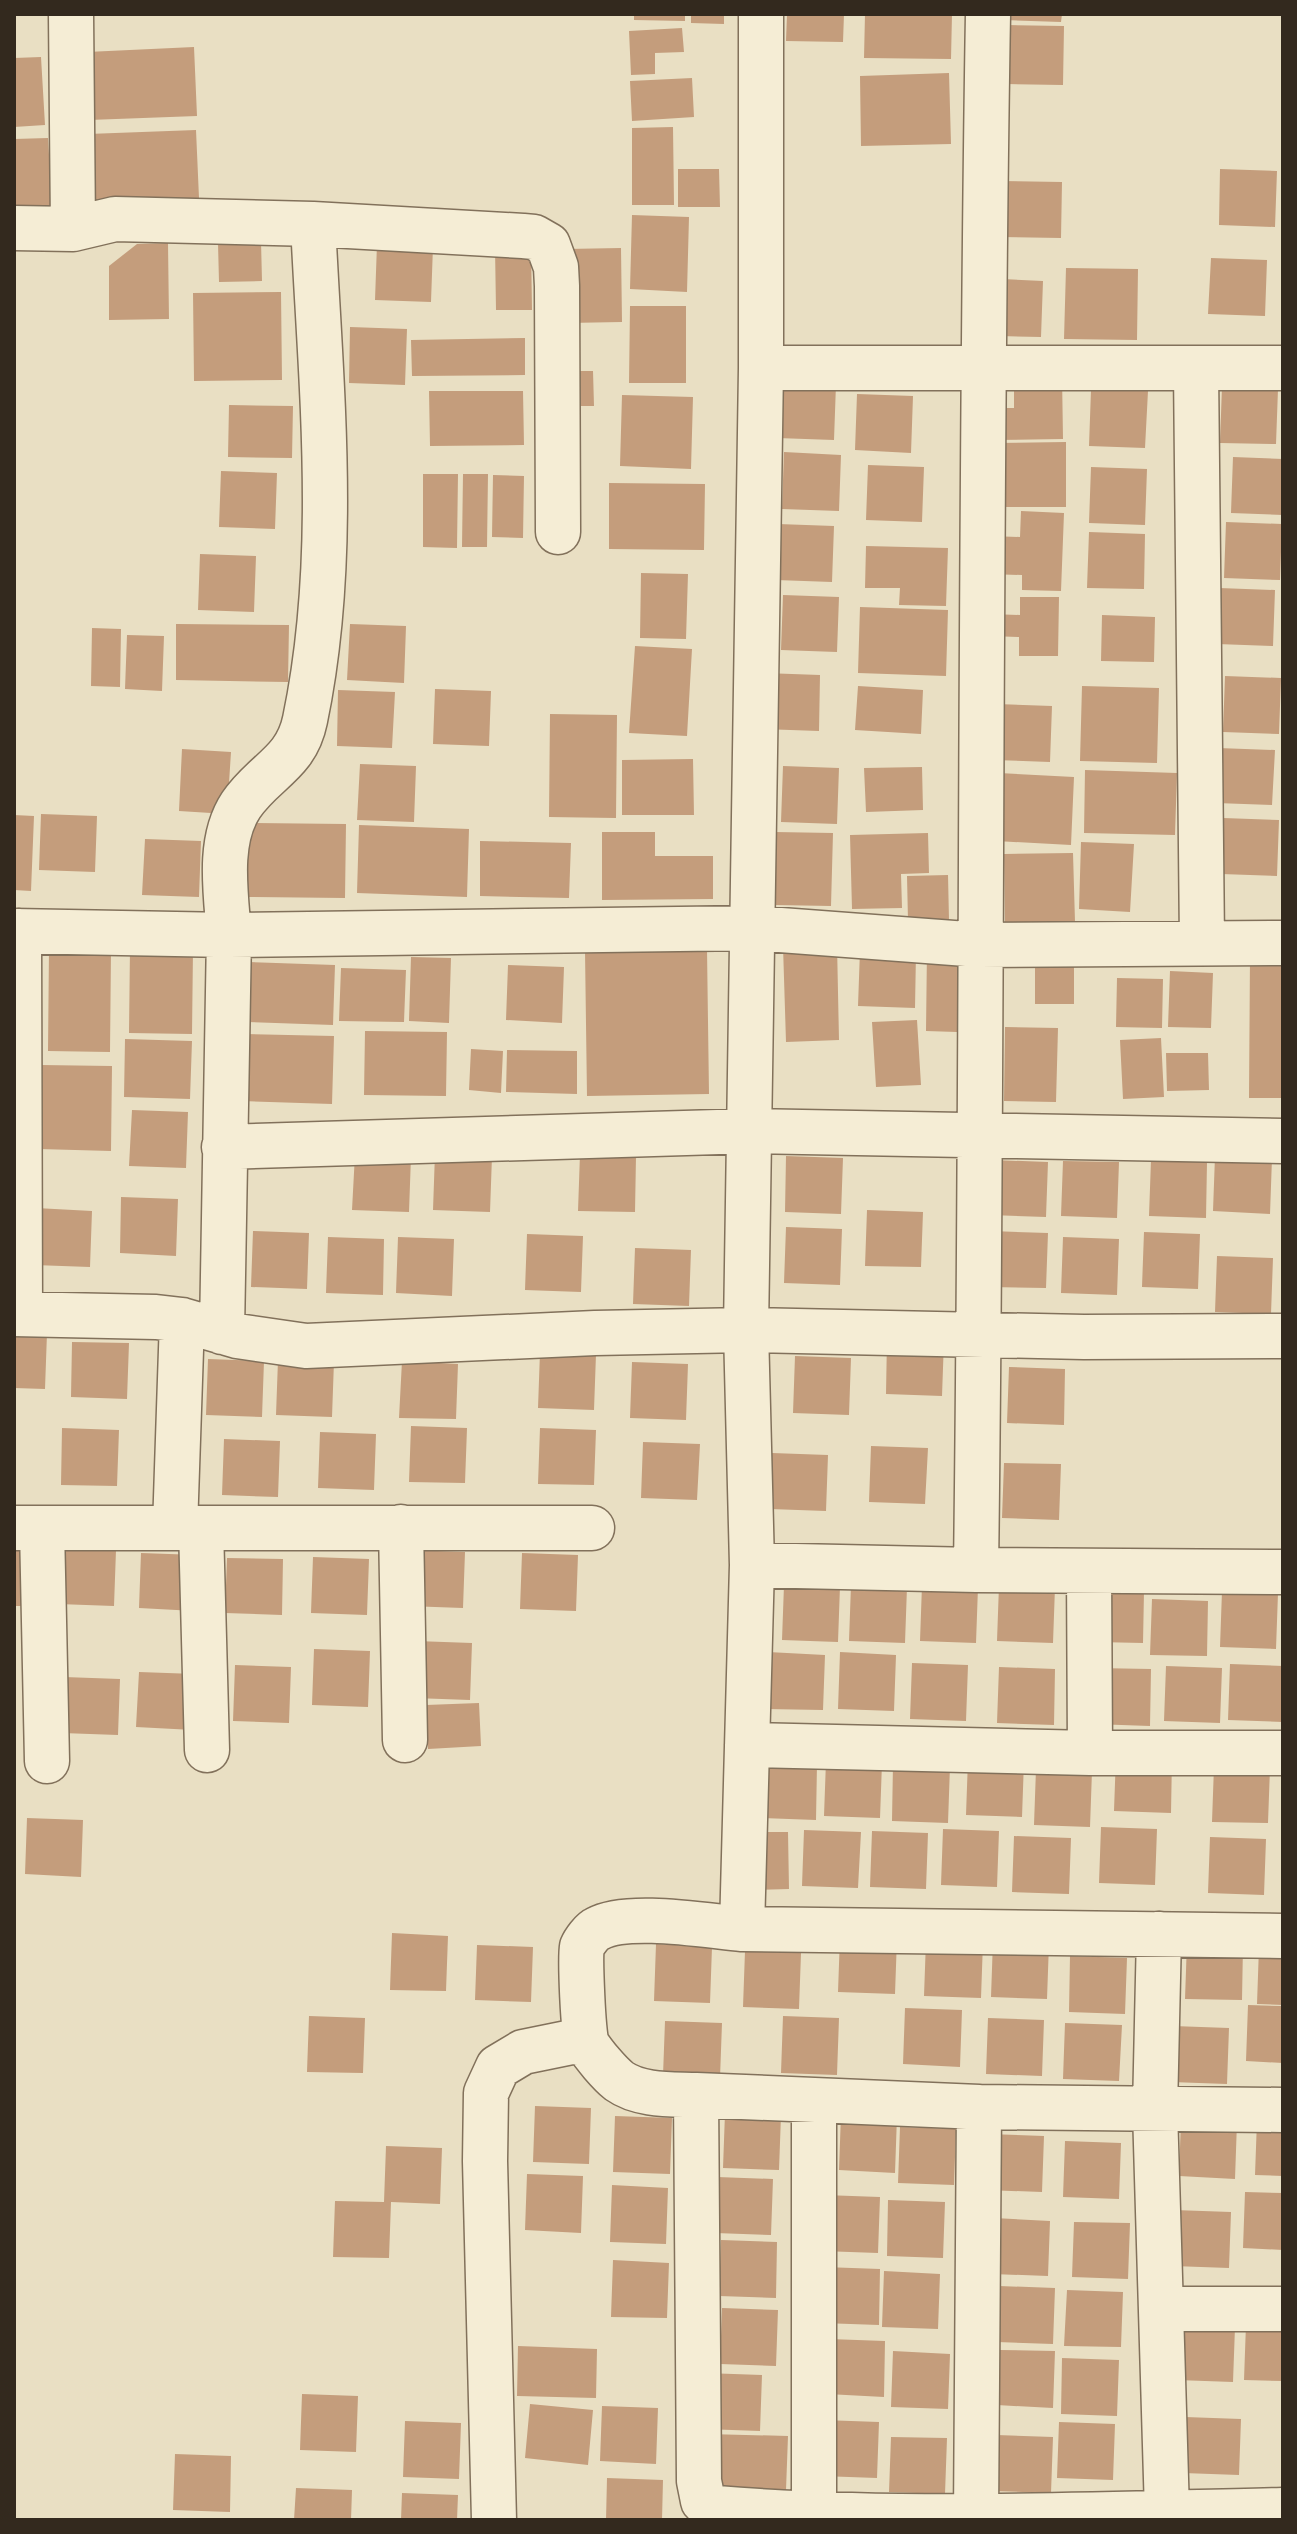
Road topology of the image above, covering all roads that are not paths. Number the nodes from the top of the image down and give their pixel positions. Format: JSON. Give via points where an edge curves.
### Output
{"nodes":[{"id":1,"x":71,"y":14,"type":"edge"},
{"id":2,"x":761,"y":14,"type":"edge"},
{"id":3,"x":988,"y":14,"type":"edge"},
{"id":4,"x":313,"y":224,"type":"junction"},
{"id":5,"x":14,"y":228,"type":"edge"},
{"id":6,"x":73,"y":229,"type":"junction"},
{"id":7,"x":982,"y":367,"type":"junction"},
{"id":8,"x":761,"y":368,"type":"junction"},
{"id":9,"x":1283,"y":368,"type":"edge"},
{"id":10,"x":1196,"y":369,"type":"junction"},
{"id":11,"x":558,"y":532,"type":"dead end"},
{"id":12,"x":754,"y":928,"type":"junction"},
{"id":13,"x":16,"y":931,"type":"edge"},
{"id":14,"x":229,"y":935,"type":"junction"},
{"id":15,"x":1202,"y":942,"type":"junction"},
{"id":16,"x":1283,"y":943,"type":"edge"},
{"id":17,"x":980,"y":945,"type":"junction"},
{"id":18,"x":751,"y":1131,"type":"junction"},
{"id":19,"x":982,"y":1137,"type":"junction"},
{"id":20,"x":1283,"y":1141,"type":"edge"},
{"id":21,"x":224,"y":1147,"type":"junction"},
{"id":22,"x":17,"y":1314,"type":"edge"},
{"id":23,"x":202,"y":1326,"type":"junction"},
{"id":24,"x":746,"y":1330,"type":"junction"},
{"id":25,"x":979,"y":1336,"type":"junction"},
{"id":26,"x":1283,"y":1336,"type":"edge"},
{"id":27,"x":401,"y":1527,"type":"junction"},
{"id":28,"x":28,"y":1528,"type":"edge"},
{"id":29,"x":188,"y":1528,"type":"junction"},
{"id":30,"x":592,"y":1528,"type":"dead end"},
{"id":31,"x":752,"y":1565,"type":"junction"},
{"id":32,"x":976,"y":1570,"type":"junction"},
{"id":33,"x":1089,"y":1571,"type":"junction"},
{"id":34,"x":1283,"y":1572,"type":"edge"},
{"id":35,"x":405,"y":1740,"type":"dead end"},
{"id":36,"x":747,"y":1745,"type":"junction"},
{"id":37,"x":207,"y":1750,"type":"dead end"},
{"id":38,"x":1090,"y":1753,"type":"junction"},
{"id":39,"x":1283,"y":1753,"type":"edge"},
{"id":40,"x":47,"y":1761,"type":"dead end"},
{"id":41,"x":742,"y":1929,"type":"junction"},
{"id":42,"x":1159,"y":1934,"type":"junction"},
{"id":43,"x":1283,"y":1936,"type":"edge"},
{"id":44,"x":586,"y":2043,"type":"junction"},
{"id":45,"x":696,"y":2095,"type":"junction"},
{"id":46,"x":814,"y":2100,"type":"junction"},
{"id":47,"x":979,"y":2107,"type":"junction"},
{"id":48,"x":1155,"y":2110,"type":"junction"},
{"id":49,"x":1283,"y":2110,"type":"edge"},
{"id":50,"x":1163,"y":2309,"type":"junction"},
{"id":51,"x":1283,"y":2309,"type":"edge"},
{"id":52,"x":1283,"y":2510,"type":"edge"},
{"id":53,"x":1167,"y":2512,"type":"junction"},
{"id":54,"x":814,"y":2515,"type":"junction"},
{"id":55,"x":976,"y":2517,"type":"junction"},
{"id":56,"x":494,"y":2520,"type":"edge"}],
"edges":[{"from":1,"to":6,"type":"street"},
{"from":2,"to":8,"type":"street"},
{"from":3,"to":7,"type":"street"},
{"from":4,"to":6,"type":"street","via":[[115,219]]},
{"from":4,"to":11,"type":"street","via":[[523,236],[548,245],[557,286]]},
{"from":4,"to":14,"type":"street","via":[[324,441],[321,628],[298,745],[240,806],[227,844]]},
{"from":5,"to":6,"type":"street"},
{"from":7,"to":8,"type":"street"},
{"from":7,"to":10,"type":"street"},
{"from":7,"to":17,"type":"street"},
{"from":8,"to":12,"type":"street"},
{"from":9,"to":10,"type":"street"},
{"from":10,"to":15,"type":"street"},
{"from":12,"to":14,"type":"street"},
{"from":12,"to":17,"type":"street"},
{"from":12,"to":18,"type":"street"},
{"from":13,"to":14,"type":"street"},
{"from":13,"to":22,"type":"street"},
{"from":14,"to":21,"type":"street"},
{"from":15,"to":16,"type":"street"},
{"from":15,"to":17,"type":"street"},
{"from":17,"to":19,"type":"street"},
{"from":18,"to":19,"type":"street"},
{"from":18,"to":21,"type":"street"},
{"from":18,"to":24,"type":"street"},
{"from":19,"to":20,"type":"street"},
{"from":19,"to":25,"type":"street"},
{"from":21,"to":23,"type":"street"},
{"from":22,"to":23,"type":"street","via":[[156,1317]]},
{"from":23,"to":24,"type":"street","via":[[306,1346]]},
{"from":23,"to":29,"type":"street"},
{"from":24,"to":25,"type":"street"},
{"from":24,"to":31,"type":"street"},
{"from":25,"to":26,"type":"street"},
{"from":25,"to":32,"type":"street"},
{"from":27,"to":29,"type":"street"},
{"from":27,"to":30,"type":"street"},
{"from":27,"to":35,"type":"street"},
{"from":28,"to":29,"type":"street"},
{"from":28,"to":40,"type":"street"},
{"from":29,"to":37,"type":"street"},
{"from":31,"to":32,"type":"street"},
{"from":31,"to":36,"type":"street"},
{"from":32,"to":33,"type":"street"},
{"from":33,"to":34,"type":"street"},
{"from":33,"to":38,"type":"street"},
{"from":36,"to":38,"type":"street"},
{"from":36,"to":41,"type":"street"},
{"from":38,"to":39,"type":"street"},
{"from":41,"to":42,"type":"street"},
{"from":41,"to":44,"type":"street","via":[[619,1922],[595,1929],[582,1946]]},
{"from":42,"to":43,"type":"street"},
{"from":42,"to":48,"type":"street"},
{"from":44,"to":45,"type":"street","via":[[631,2087]]},
{"from":44,"to":56,"type":"street","via":[[523,2052],[498,2067],[486,2093]]},
{"from":45,"to":46,"type":"street"},
{"from":45,"to":54,"type":"street","via":[[700,2493],[716,2508]]},
{"from":46,"to":47,"type":"street"},
{"from":46,"to":54,"type":"street"},
{"from":47,"to":48,"type":"street"},
{"from":47,"to":55,"type":"street"},
{"from":48,"to":49,"type":"street"},
{"from":48,"to":50,"type":"street"},
{"from":50,"to":51,"type":"street"},
{"from":50,"to":53,"type":"street"},
{"from":52,"to":53,"type":"street"},
{"from":53,"to":55,"type":"street"},
{"from":54,"to":55,"type":"street"}]}
